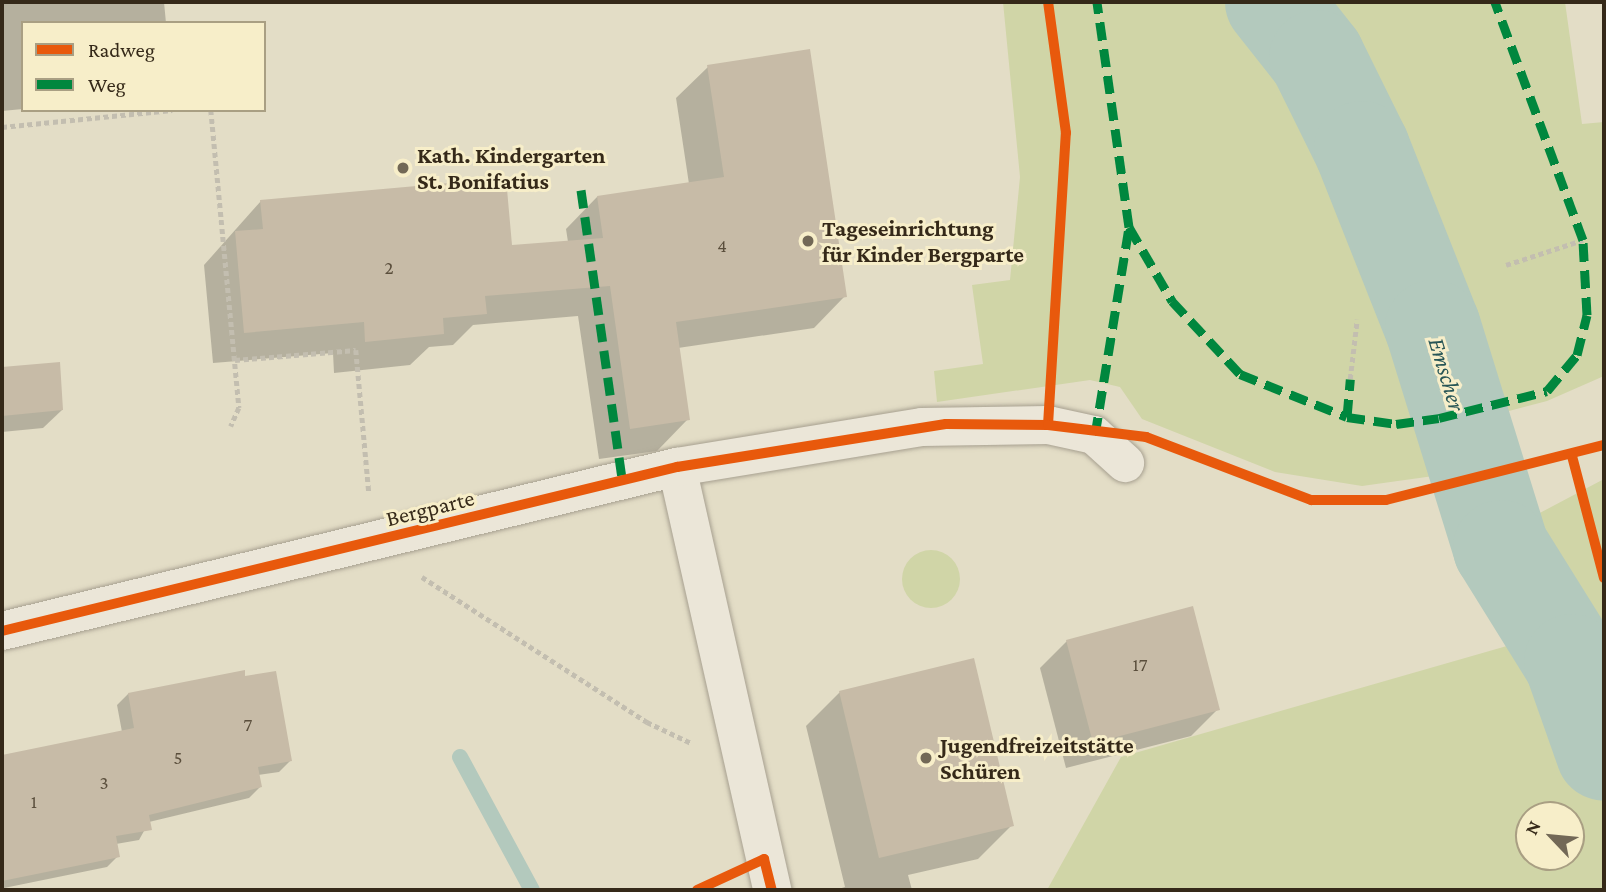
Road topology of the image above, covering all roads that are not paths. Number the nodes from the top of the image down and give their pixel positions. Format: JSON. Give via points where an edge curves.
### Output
{"nodes":[{"id":1,"x":1125,"y":463,"type":"dead end"},
{"id":2,"x":677,"y":467,"type":"junction"},
{"id":3,"x":2,"y":631,"type":"edge"},
{"id":4,"x":772,"y":890,"type":"edge"}],
"edges":[{"from":1,"to":2,"type":"street","name":"Bergparte","via":[[1094,435],[1048,425],[946,424]]},
{"from":2,"to":3,"type":"street","name":"Bergparte","via":[[409,537]]},
{"from":2,"to":4,"type":"street"}]}
